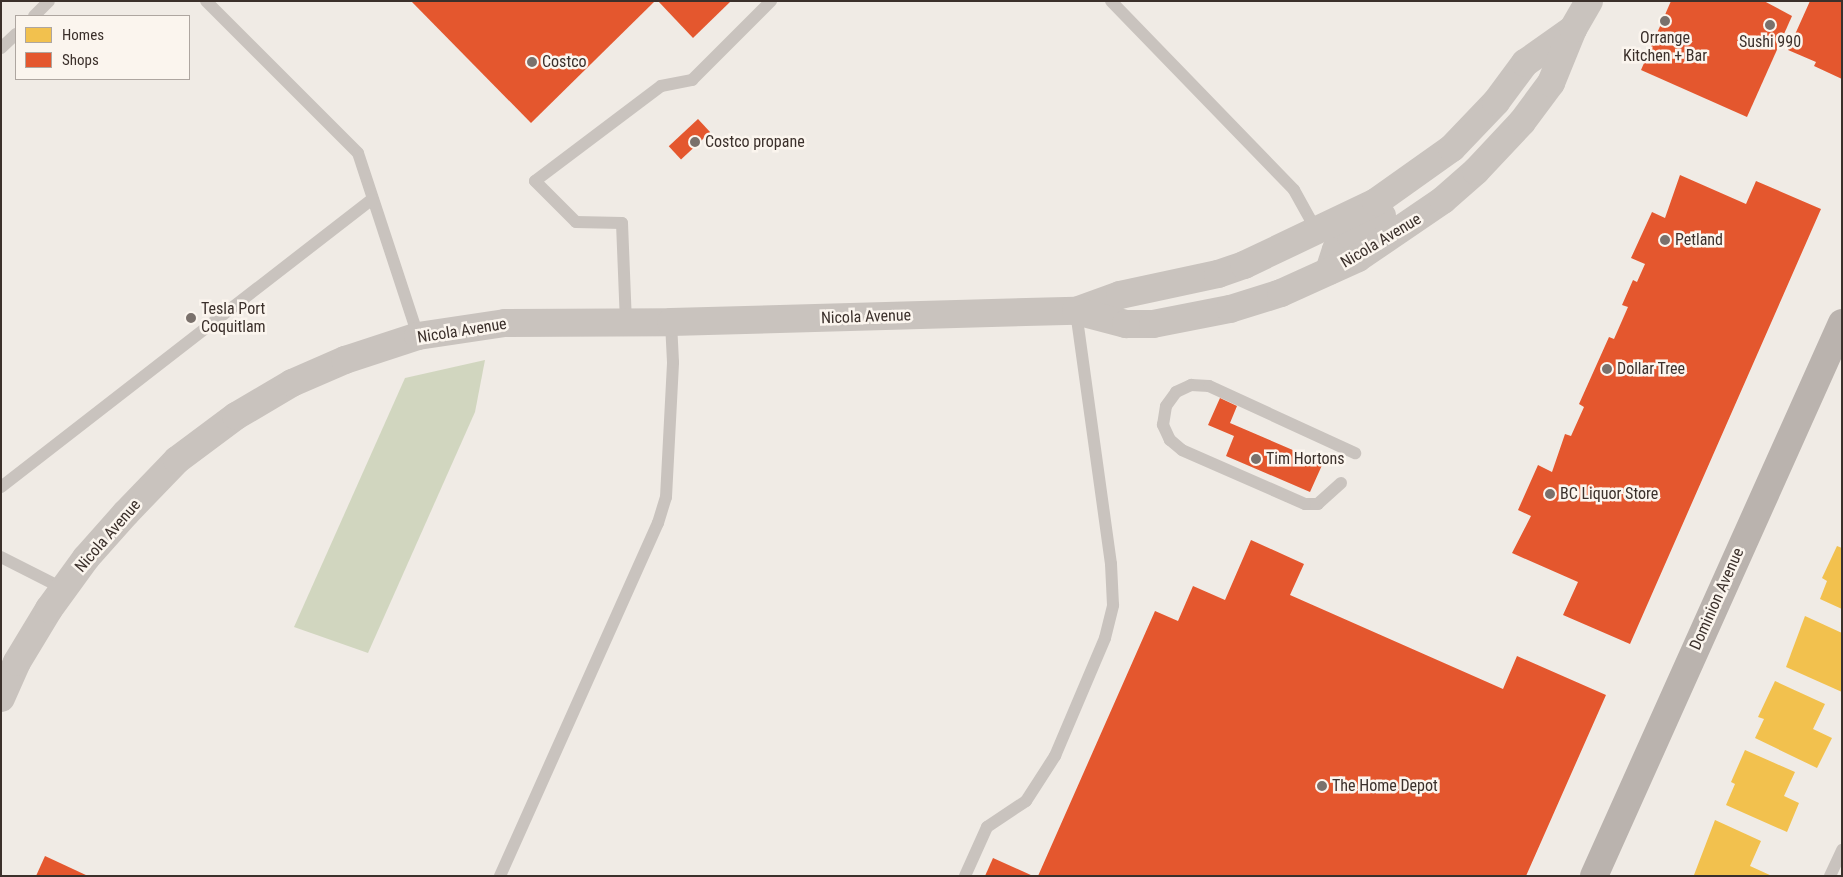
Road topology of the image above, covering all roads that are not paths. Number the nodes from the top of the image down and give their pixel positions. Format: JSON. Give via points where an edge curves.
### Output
{"nodes":[{"id":1,"x":49,"y":1,"type":"edge"},
{"id":2,"x":206,"y":1,"type":"edge"},
{"id":3,"x":771,"y":1,"type":"edge"},
{"id":4,"x":1111,"y":1,"type":"edge"},
{"id":5,"x":1589,"y":1,"type":"edge"},
{"id":6,"x":35,"y":15,"type":"edge"},
{"id":7,"x":1573,"y":29,"type":"junction"},
{"id":8,"x":15,"y":35,"type":"edge"},
{"id":9,"x":1,"y":48,"type":"edge"},
{"id":10,"x":1452,"y":148,"type":"junction"},
{"id":11,"x":372,"y":199,"type":"junction"},
{"id":12,"x":1312,"y":232,"type":"junction"},
{"id":13,"x":1329,"y":270,"type":"junction"},
{"id":14,"x":1076,"y":311,"type":"junction"},
{"id":15,"x":1174,"y":319,"type":"junction"},
{"id":16,"x":671,"y":322,"type":"junction"},
{"id":17,"x":626,"y":323,"type":"junction"},
{"id":18,"x":1842,"y":323,"type":"edge"},
{"id":19,"x":418,"y":336,"type":"junction"},
{"id":20,"x":1354,"y":453,"type":"dead end"},
{"id":21,"x":1341,"y":483,"type":"dead end"},
{"id":22,"x":1,"y":487,"type":"edge"},
{"id":23,"x":1,"y":557,"type":"edge"},
{"id":24,"x":64,"y":589,"type":"junction"},
{"id":25,"x":1,"y":698,"type":"edge"},
{"id":26,"x":1842,"y":850,"type":"edge"},
{"id":27,"x":500,"y":876,"type":"edge"},
{"id":28,"x":965,"y":876,"type":"edge"},
{"id":29,"x":1594,"y":876,"type":"edge"},
{"id":30,"x":1830,"y":876,"type":"edge"}],
"edges":[{"from":1,"to":6,"type":"lane"},
{"from":2,"to":11,"type":"lane","via":[[358,153]]},
{"from":3,"to":17,"type":"lane","via":[[692,80],[661,86],[535,181],[576,222],[622,223]]},
{"from":4,"to":12,"type":"lane","via":[[1294,190],[1310,219]]},
{"from":5,"to":7,"type":"street","name":"Nicola Avenue"},
{"from":7,"to":10,"type":"street","name":"Nicola Avenue","via":[[1525,63],[1496,102]]},
{"from":7,"to":13,"type":"street","name":"Nicola Avenue","via":[[1551,83],[1522,122],[1476,171],[1429,212],[1398,233],[1358,258]]},
{"from":8,"to":9,"type":"lane"},
{"from":10,"to":12,"type":"street","name":"Nicola Avenue","via":[[1376,202]]},
{"from":10,"to":13,"type":"street","via":[[1429,183],[1351,236],[1336,250]]},
{"from":11,"to":19,"type":"lane"},
{"from":11,"to":22,"type":"lane"},
{"from":12,"to":14,"type":"street","name":"Nicola Avenue","via":[[1218,274],[1120,295]]},
{"from":12,"to":15,"type":"street","via":[[1292,267],[1263,281],[1218,295]]},
{"from":13,"to":15,"type":"street","name":"Nicola Avenue","via":[[1281,292],[1230,309]]},
{"from":14,"to":15,"type":"street","name":"Nicola Avenue","via":[[1126,324]]},
{"from":14,"to":16,"type":"street","name":"Nicola Avenue"},
{"from":14,"to":28,"type":"lane","via":[[1111,564],[1113,605],[1105,638],[1055,756],[1026,801],[987,827]]},
{"from":16,"to":17,"type":"street","name":"Nicola Avenue"},
{"from":16,"to":27,"type":"lane","via":[[673,362],[666,497],[655,531]]},
{"from":17,"to":19,"type":"street","name":"Nicola Avenue","via":[[505,323]]},
{"from":18,"to":29,"type":"main road","name":"Dominion Avenue"},
{"from":19,"to":24,"type":"street","name":"Nicola Avenue","via":[[345,360],[292,383],[236,416],[171,467],[103,539]]},
{"from":20,"to":21,"type":"lane","via":[[1209,386],[1191,384],[1176,392],[1166,406],[1164,425],[1170,440],[1182,450],[1305,504],[1318,504],[1332,495]]},
{"from":23,"to":24,"type":"lane"},
{"from":24,"to":25,"type":"street","name":"Nicola Avenue","via":[[17,662]]},
{"from":26,"to":30,"type":"lane"}]}
